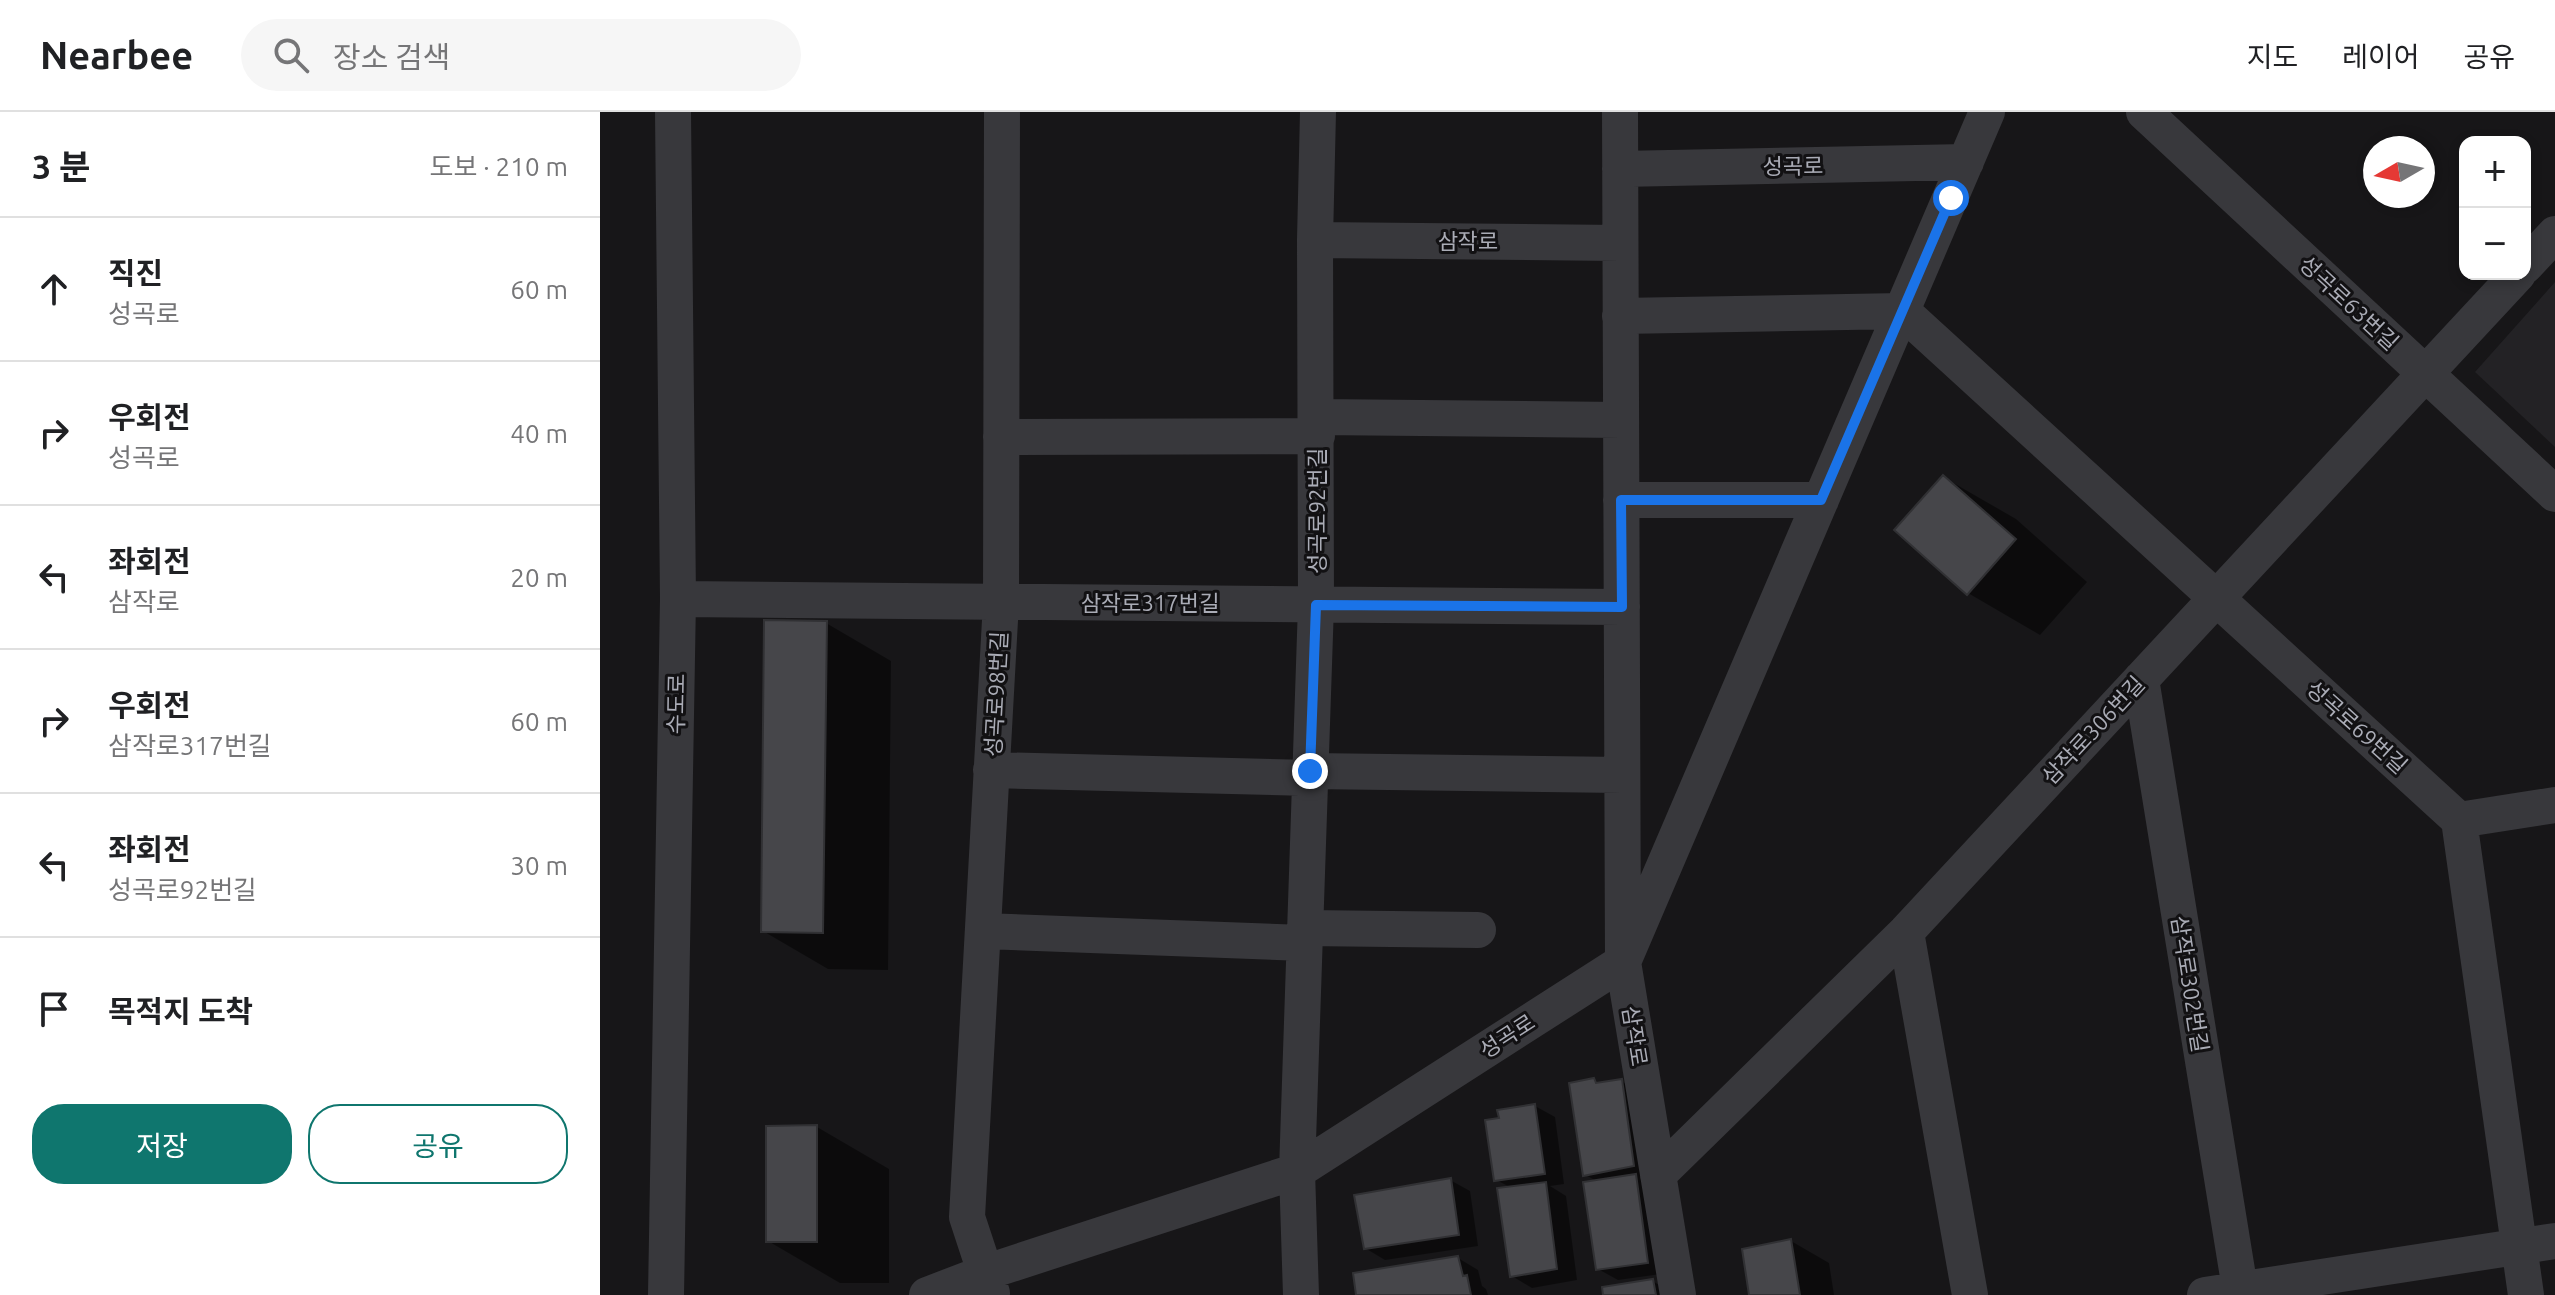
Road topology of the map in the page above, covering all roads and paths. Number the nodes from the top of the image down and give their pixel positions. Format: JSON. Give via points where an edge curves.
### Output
{"nodes":[{"id":1,"x":673,"y":112,"type":"edge"},
{"id":2,"x":1002,"y":112,"type":"edge"},
{"id":3,"x":1318,"y":112,"type":"edge"},
{"id":4,"x":1620,"y":112,"type":"edge"},
{"id":5,"x":1987,"y":112,"type":"edge"},
{"id":6,"x":2144,"y":112,"type":"edge"},
{"id":7,"x":1966,"y":162,"type":"junction"},
{"id":8,"x":1620,"y":169,"type":"junction"},
{"id":9,"x":2555,"y":234,"type":"edge"},
{"id":10,"x":1315,"y":240,"type":"junction"},
{"id":11,"x":1620,"y":243,"type":"junction"},
{"id":12,"x":2531,"y":260,"type":"edge"},
{"id":13,"x":2512,"y":280,"type":"edge"},
{"id":14,"x":1902,"y":311,"type":"junction"},
{"id":15,"x":1620,"y":316,"type":"junction"},
{"id":16,"x":2425,"y":374,"type":"junction"},
{"id":17,"x":1621,"y":420,"type":"junction"},
{"id":18,"x":1317,"y":427,"type":"junction"},
{"id":19,"x":1001,"y":437,"type":"junction"},
{"id":20,"x":2555,"y":494,"type":"edge"},
{"id":21,"x":1621,"y":500,"type":"junction"},
{"id":22,"x":1821,"y":500,"type":"junction"},
{"id":23,"x":2216,"y":598,"type":"junction"},
{"id":24,"x":678,"y":599,"type":"junction"},
{"id":25,"x":1001,"y":602,"type":"junction"},
{"id":26,"x":1316,"y":605,"type":"junction"},
{"id":27,"x":1622,"y":607,"type":"junction"},
{"id":28,"x":2141,"y":679,"type":"junction"},
{"id":29,"x":991,"y":770,"type":"junction"},
{"id":30,"x":1310,"y":775,"type":"junction"},
{"id":31,"x":1622,"y":775,"type":"junction"},
{"id":32,"x":2555,"y":805,"type":"edge"},
{"id":33,"x":2459,"y":820,"type":"junction"},
{"id":34,"x":1478,"y":930,"type":"dead end"},
{"id":35,"x":983,"y":931,"type":"junction"},
{"id":36,"x":1906,"y":932,"type":"junction"},
{"id":37,"x":1305,"y":935,"type":"junction"},
{"id":38,"x":1623,"y":962,"type":"junction"},
{"id":39,"x":1297,"y":1171,"type":"junction"},
{"id":40,"x":1658,"y":1175,"type":"junction"},
{"id":41,"x":2555,"y":1241,"type":"edge"},
{"id":42,"x":2518,"y":1247,"type":"junction"},
{"id":43,"x":990,"y":1284,"type":"edge"},
{"id":44,"x":2229,"y":1293,"type":"edge"},
{"id":45,"x":666,"y":1295,"type":"edge"},
{"id":46,"x":927,"y":1295,"type":"edge"},
{"id":47,"x":1301,"y":1295,"type":"edge"},
{"id":48,"x":1678,"y":1295,"type":"edge"},
{"id":49,"x":1970,"y":1295,"type":"edge"},
{"id":50,"x":2526,"y":1295,"type":"edge"}],
"edges":[{"from":1,"to":24,"type":"street","name":"수도로"},
{"from":2,"to":19,"type":"street","name":"성곡로98번길"},
{"from":3,"to":10,"type":"street","name":"성곡로92번길"},
{"from":4,"to":8,"type":"street","name":"삼작로"},
{"from":5,"to":7,"type":"street"},
{"from":6,"to":16,"type":"street","name":"성곡로63번길"},
{"from":7,"to":8,"type":"street","name":"성곡로"},
{"from":7,"to":14,"type":"street"},
{"from":8,"to":11,"type":"street","name":"삼작로"},
{"from":9,"to":12,"type":"street"},
{"from":10,"to":11,"type":"street","name":"삼작로"},
{"from":10,"to":18,"type":"street","name":"성곡로92번길"},
{"from":11,"to":15,"type":"street","name":"삼작로"},
{"from":13,"to":16,"type":"street","name":"삼작로306번길"},
{"from":14,"to":15,"type":"street"},
{"from":14,"to":22,"type":"street"},
{"from":14,"to":23,"type":"street","name":"성곡로69번길"},
{"from":15,"to":17,"type":"street","name":"삼작로"},
{"from":16,"to":20,"type":"street","name":"성곡로63번길"},
{"from":16,"to":23,"type":"street","name":"삼작로306번길"},
{"from":17,"to":18,"type":"street"},
{"from":17,"to":21,"type":"street","name":"삼작로"},
{"from":18,"to":19,"type":"street","name":"성곡로92번길"},
{"from":18,"to":26,"type":"street","name":"성곡로92번길"},
{"from":19,"to":25,"type":"street","name":"성곡로98번길"},
{"from":21,"to":22,"type":"street"},
{"from":21,"to":27,"type":"street","name":"삼작로"},
{"from":22,"to":38,"type":"street"},
{"from":23,"to":28,"type":"street","name":"삼작로306번길"},
{"from":23,"to":33,"type":"street","name":"성곡로69번길"},
{"from":24,"to":25,"type":"street","name":"삼작로317번길"},
{"from":24,"to":45,"type":"street","name":"수도로"},
{"from":25,"to":26,"type":"street","name":"삼작로317번길"},
{"from":25,"to":29,"type":"street","name":"성곡로98번길"},
{"from":26,"to":27,"type":"street","name":"삼작로317번길"},
{"from":26,"to":30,"type":"street","name":"성곡로92번길"},
{"from":27,"to":31,"type":"street","name":"삼작로"},
{"from":28,"to":36,"type":"street","name":"삼작로306번길"},
{"from":28,"to":44,"type":"street","name":"삼작로302번길"},
{"from":29,"to":30,"type":"street"},
{"from":29,"to":35,"type":"street","name":"성곡로98번길"},
{"from":30,"to":31,"type":"street"},
{"from":30,"to":37,"type":"street","name":"성곡로92번길"},
{"from":31,"to":38,"type":"street","name":"삼작로"},
{"from":32,"to":33,"type":"street"},
{"from":33,"to":42,"type":"street"},
{"from":34,"to":37,"type":"street"},
{"from":35,"to":37,"type":"street"},
{"from":35,"to":43,"type":"street","name":"성곡로98번길","via":[[967,1217]]},
{"from":36,"to":40,"type":"street","name":"삼작로306번길"},
{"from":36,"to":49,"type":"street"},
{"from":37,"to":39,"type":"street","name":"성곡로92번길"},
{"from":38,"to":39,"type":"street","name":"성곡로"},
{"from":38,"to":40,"type":"street","name":"삼작로"},
{"from":39,"to":43,"type":"street","name":"성곡로"},
{"from":39,"to":47,"type":"street","name":"성곡로92번길"},
{"from":40,"to":48,"type":"street","name":"삼작로"},
{"from":41,"to":42,"type":"street","name":"삼작로302번길"},
{"from":42,"to":44,"type":"street","name":"삼작로302번길"},
{"from":42,"to":50,"type":"street"},
{"from":43,"to":46,"type":"street","name":"성곡로"}]}
